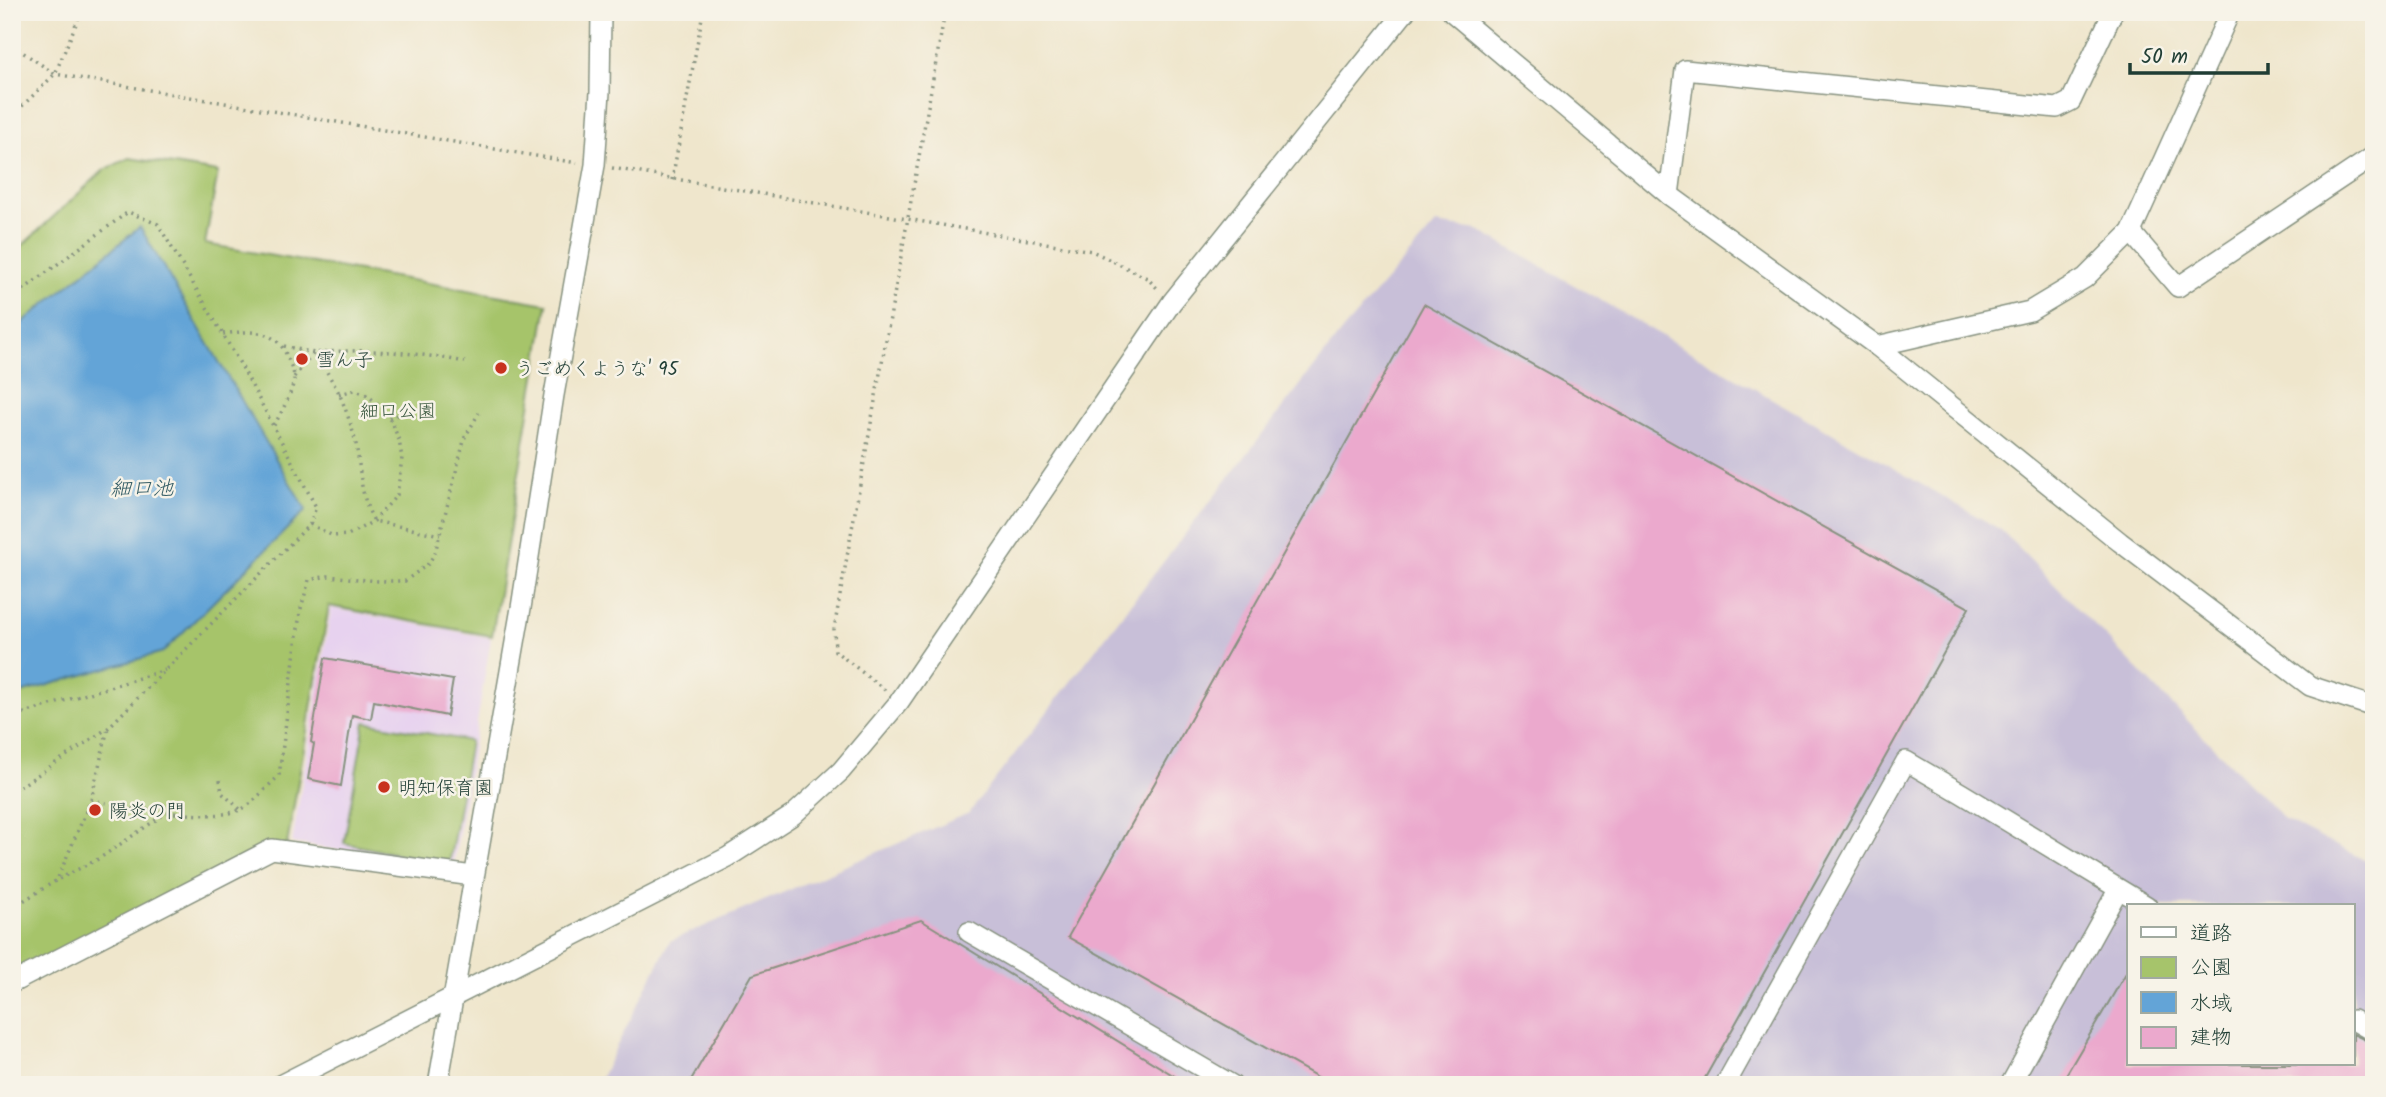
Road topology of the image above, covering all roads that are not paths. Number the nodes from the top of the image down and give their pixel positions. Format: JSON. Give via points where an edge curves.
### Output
{"nodes":[{"id":1,"x":601,"y":12,"type":"edge"},
{"id":2,"x":1405,"y":12,"type":"edge"},
{"id":3,"x":1451,"y":12,"type":"edge"},
{"id":4,"x":2113,"y":12,"type":"edge"},
{"id":5,"x":2230,"y":12,"type":"edge"},
{"id":6,"x":2374,"y":156,"type":"edge"},
{"id":7,"x":1669,"y":195,"type":"junction"},
{"id":8,"x":2131,"y":232,"type":"junction"},
{"id":9,"x":1877,"y":346,"type":"junction"},
{"id":10,"x":2374,"y":707,"type":"edge"},
{"id":11,"x":473,"y":876,"type":"junction"},
{"id":12,"x":2118,"y":890,"type":"junction"},
{"id":13,"x":2143,"y":904,"type":"edge"},
{"id":14,"x":969,"y":932,"type":"dead end"},
{"id":15,"x":12,"y":984,"type":"edge"},
{"id":16,"x":453,"y":996,"type":"junction"},
{"id":17,"x":2354,"y":1021,"type":"edge"},
{"id":18,"x":2374,"y":1032,"type":"edge"},
{"id":19,"x":280,"y":1085,"type":"edge"},
{"id":20,"x":438,"y":1085,"type":"edge"},
{"id":21,"x":1232,"y":1085,"type":"edge"},
{"id":22,"x":1725,"y":1085,"type":"edge"},
{"id":23,"x":2010,"y":1085,"type":"edge"}],
"edges":[{"from":1,"to":11,"type":"street","via":[[596,165]]},
{"from":2,"to":16,"type":"street","via":[[1172,302],[899,702],[841,771],[793,815],[729,857]]},
{"from":3,"to":7,"type":"street"},
{"from":4,"to":7,"type":"street","via":[[2071,100],[2057,108],[1685,69]]},
{"from":5,"to":8,"type":"street"},
{"from":6,"to":8,"type":"street","via":[[2178,287]]},
{"from":7,"to":9,"type":"street"},
{"from":8,"to":9,"type":"street","via":[[2085,278],[2030,311]]},
{"from":9,"to":10,"type":"street","via":[[2120,542],[2310,686]]},
{"from":11,"to":15,"type":"street","via":[[272,849]]},
{"from":11,"to":16,"type":"street"},
{"from":12,"to":13,"type":"street"},
{"from":12,"to":22,"type":"street","via":[[1906,761]]},
{"from":12,"to":23,"type":"street"},
{"from":14,"to":21,"type":"street"},
{"from":16,"to":19,"type":"street"},
{"from":16,"to":20,"type":"street"},
{"from":17,"to":18,"type":"street"}]}
